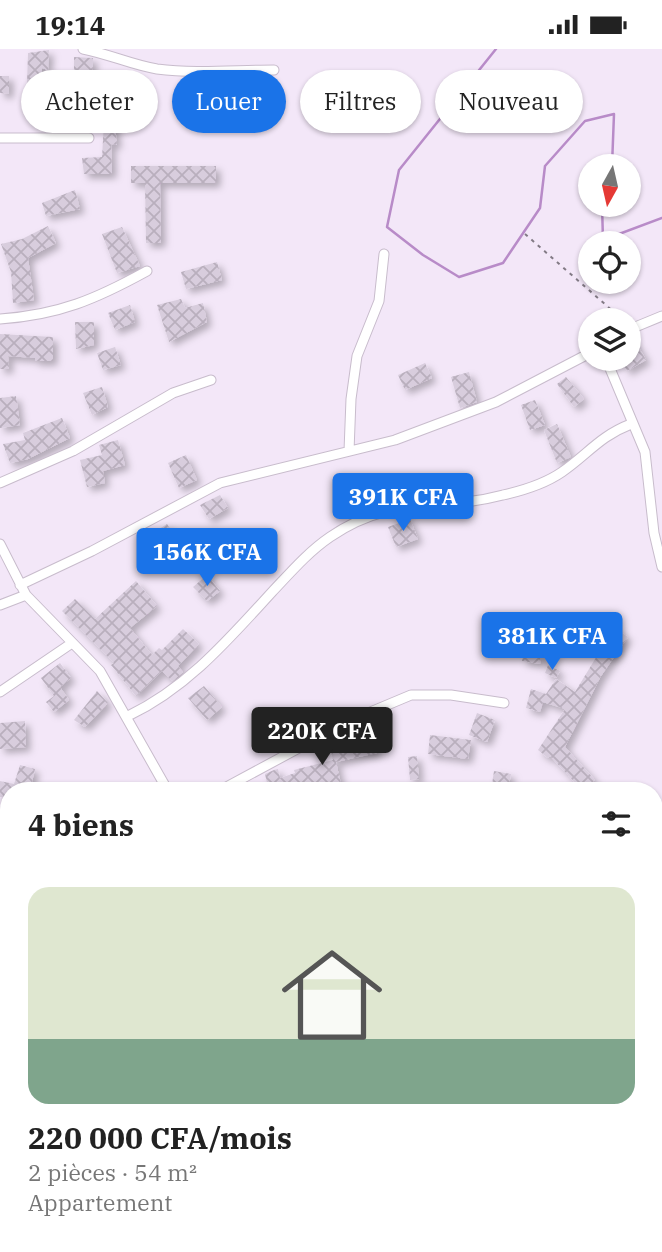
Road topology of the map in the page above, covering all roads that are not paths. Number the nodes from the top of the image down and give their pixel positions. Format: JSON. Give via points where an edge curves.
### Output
{"nodes":[{"id":1,"x":83,"y":49,"type":"edge"},
{"id":2,"x":172,"y":70,"type":"edge"},
{"id":3,"x":0,"y":138,"type":"edge"},
{"id":4,"x":89,"y":138,"type":"dead end"},
{"id":5,"x":384,"y":254,"type":"dead end"},
{"id":6,"x":147,"y":271,"type":"dead end"},
{"id":7,"x":662,"y":316,"type":"edge"},
{"id":8,"x":0,"y":319,"type":"edge"},
{"id":9,"x":641,"y":325,"type":"edge"},
{"id":10,"x":578,"y":359,"type":"edge"},
{"id":11,"x":611,"y":371,"type":"edge"},
{"id":12,"x":211,"y":380,"type":"dead end"},
{"id":13,"x":631,"y":425,"type":"junction"},
{"id":14,"x":349,"y":451,"type":"junction"},
{"id":15,"x":0,"y":483,"type":"edge"},
{"id":16,"x":0,"y":546,"type":"edge"},
{"id":17,"x":662,"y":568,"type":"edge"},
{"id":18,"x":20,"y":585,"type":"junction"},
{"id":19,"x":26,"y":595,"type":"junction"},
{"id":20,"x":0,"y":605,"type":"edge"},
{"id":21,"x":72,"y":643,"type":"junction"},
{"id":22,"x":0,"y":692,"type":"edge"},
{"id":23,"x":504,"y":703,"type":"dead end"},
{"id":24,"x":128,"y":716,"type":"junction"},
{"id":25,"x":164,"y":782,"type":"edge"},
{"id":26,"x":235,"y":782,"type":"edge"}],
"edges":[{"from":1,"to":2,"type":"street","via":[[135,65]]},
{"from":3,"to":4,"type":"street"},
{"from":5,"to":14,"type":"street","via":[[379,301],[357,356]]},
{"from":6,"to":8,"type":"street","via":[[71,309]]},
{"from":7,"to":9,"type":"street"},
{"from":10,"to":14,"type":"street","via":[[496,402],[396,440]]},
{"from":11,"to":13,"type":"street"},
{"from":12,"to":15,"type":"street","via":[[173,393],[73,451]]},
{"from":13,"to":17,"type":"street","via":[[645,452]]},
{"from":13,"to":24,"type":"street","via":[[599,440],[562,472],[502,496],[388,509],[363,517],[298,564],[188,679]]},
{"from":14,"to":18,"type":"street","via":[[220,483]]},
{"from":16,"to":18,"type":"street"},
{"from":18,"to":19,"type":"street"},
{"from":19,"to":20,"type":"street"},
{"from":19,"to":21,"type":"street"},
{"from":21,"to":22,"type":"street"},
{"from":21,"to":24,"type":"street","via":[[100,671]]},
{"from":23,"to":26,"type":"street","via":[[452,695],[411,695],[349,720]]},
{"from":24,"to":25,"type":"street"}]}
